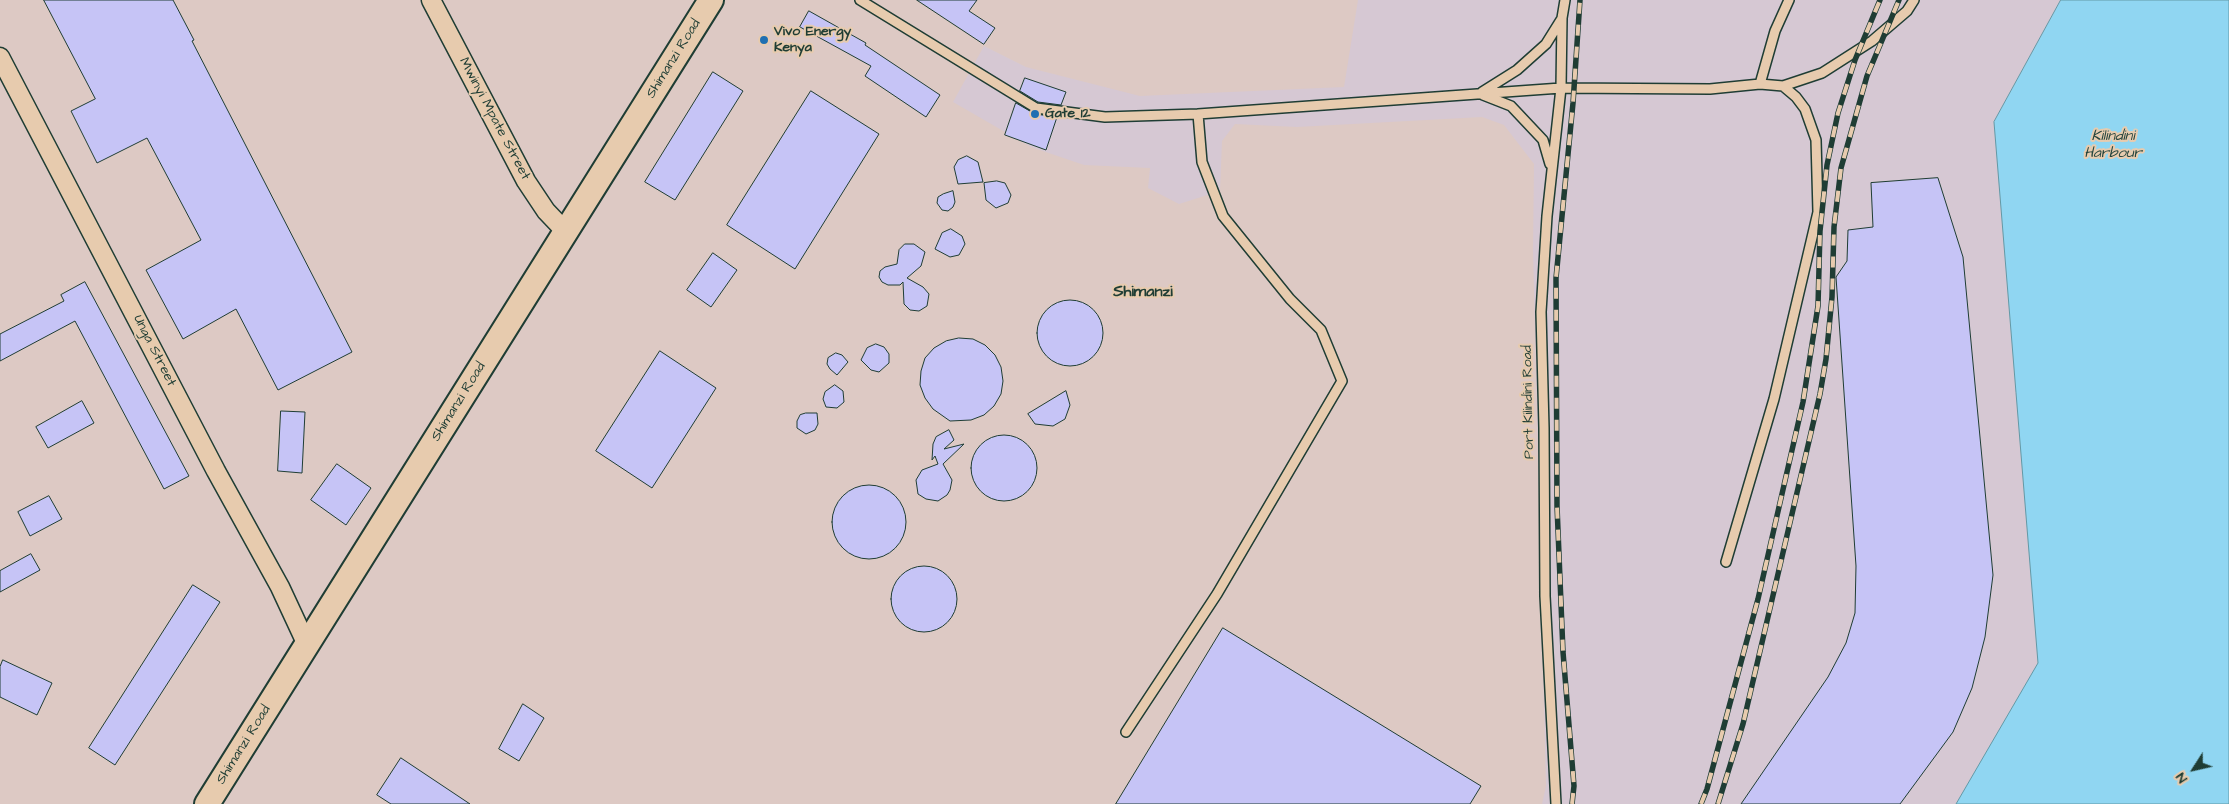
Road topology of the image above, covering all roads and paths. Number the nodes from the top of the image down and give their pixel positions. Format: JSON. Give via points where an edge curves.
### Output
{"nodes":[{"id":1,"x":431,"y":0,"type":"edge"},
{"id":2,"x":711,"y":0,"type":"edge"},
{"id":3,"x":860,"y":0,"type":"edge"},
{"id":4,"x":1565,"y":0,"type":"edge"},
{"id":5,"x":1789,"y":0,"type":"edge"},
{"id":6,"x":1914,"y":0,"type":"edge"},
{"id":7,"x":1562,"y":18,"type":"junction"},
{"id":8,"x":0,"y":57,"type":"edge"},
{"id":9,"x":1760,"y":84,"type":"junction"},
{"id":10,"x":1783,"y":86,"type":"junction"},
{"id":11,"x":1561,"y":88,"type":"junction"},
{"id":12,"x":1479,"y":94,"type":"junction"},
{"id":13,"x":1198,"y":114,"type":"junction"},
{"id":14,"x":1552,"y":170,"type":"junction"},
{"id":15,"x":566,"y":232,"type":"junction"},
{"id":16,"x":1726,"y":562,"type":"dead end"},
{"id":17,"x":308,"y":645,"type":"junction"},
{"id":18,"x":1126,"y":732,"type":"dead end"},
{"id":19,"x":208,"y":804,"type":"edge"},
{"id":20,"x":1556,"y":804,"type":"edge"}],
"edges":[{"from":1,"to":15,"type":"street","name":"Mwinyi Mpate Street","via":[[526,181],[546,211]]},
{"from":2,"to":15,"type":"main road","name":"Shimanzi Road"},
{"from":3,"to":13,"type":"lane","via":[[1036,108],[1105,117]]},
{"from":4,"to":7,"type":"lane","name":"Port Kilindini Road"},
{"from":5,"to":9,"type":"lane","via":[[1775,31]]},
{"from":6,"to":10,"type":"lane","via":[[1907,11],[1872,41],[1822,73]]},
{"from":7,"to":11,"type":"lane","name":"Port Kilindini Road"},
{"from":7,"to":12,"type":"lane","via":[[1546,44],[1517,70]]},
{"from":8,"to":17,"type":"street","name":"Unga Street"},
{"from":9,"to":10,"type":"lane"},
{"from":9,"to":11,"type":"lane","via":[[1710,89]]},
{"from":10,"to":16,"type":"lane","via":[[1805,109],[1816,140],[1818,212],[1774,399]]},
{"from":11,"to":12,"type":"lane"},
{"from":11,"to":14,"type":"lane","name":"Port Kilindini Road"},
{"from":12,"to":13,"type":"lane"},
{"from":12,"to":14,"type":"lane","via":[[1512,106],[1542,140]]},
{"from":13,"to":18,"type":"lane","via":[[1202,162],[1223,216],[1290,299],[1321,330],[1342,381],[1217,594]]},
{"from":14,"to":20,"type":"lane","name":"Port Kilindini Road","via":[[1541,312],[1545,596]]},
{"from":15,"to":17,"type":"main road","name":"Shimanzi Road"},
{"from":17,"to":19,"type":"main road","name":"Shimanzi Road"}]}
